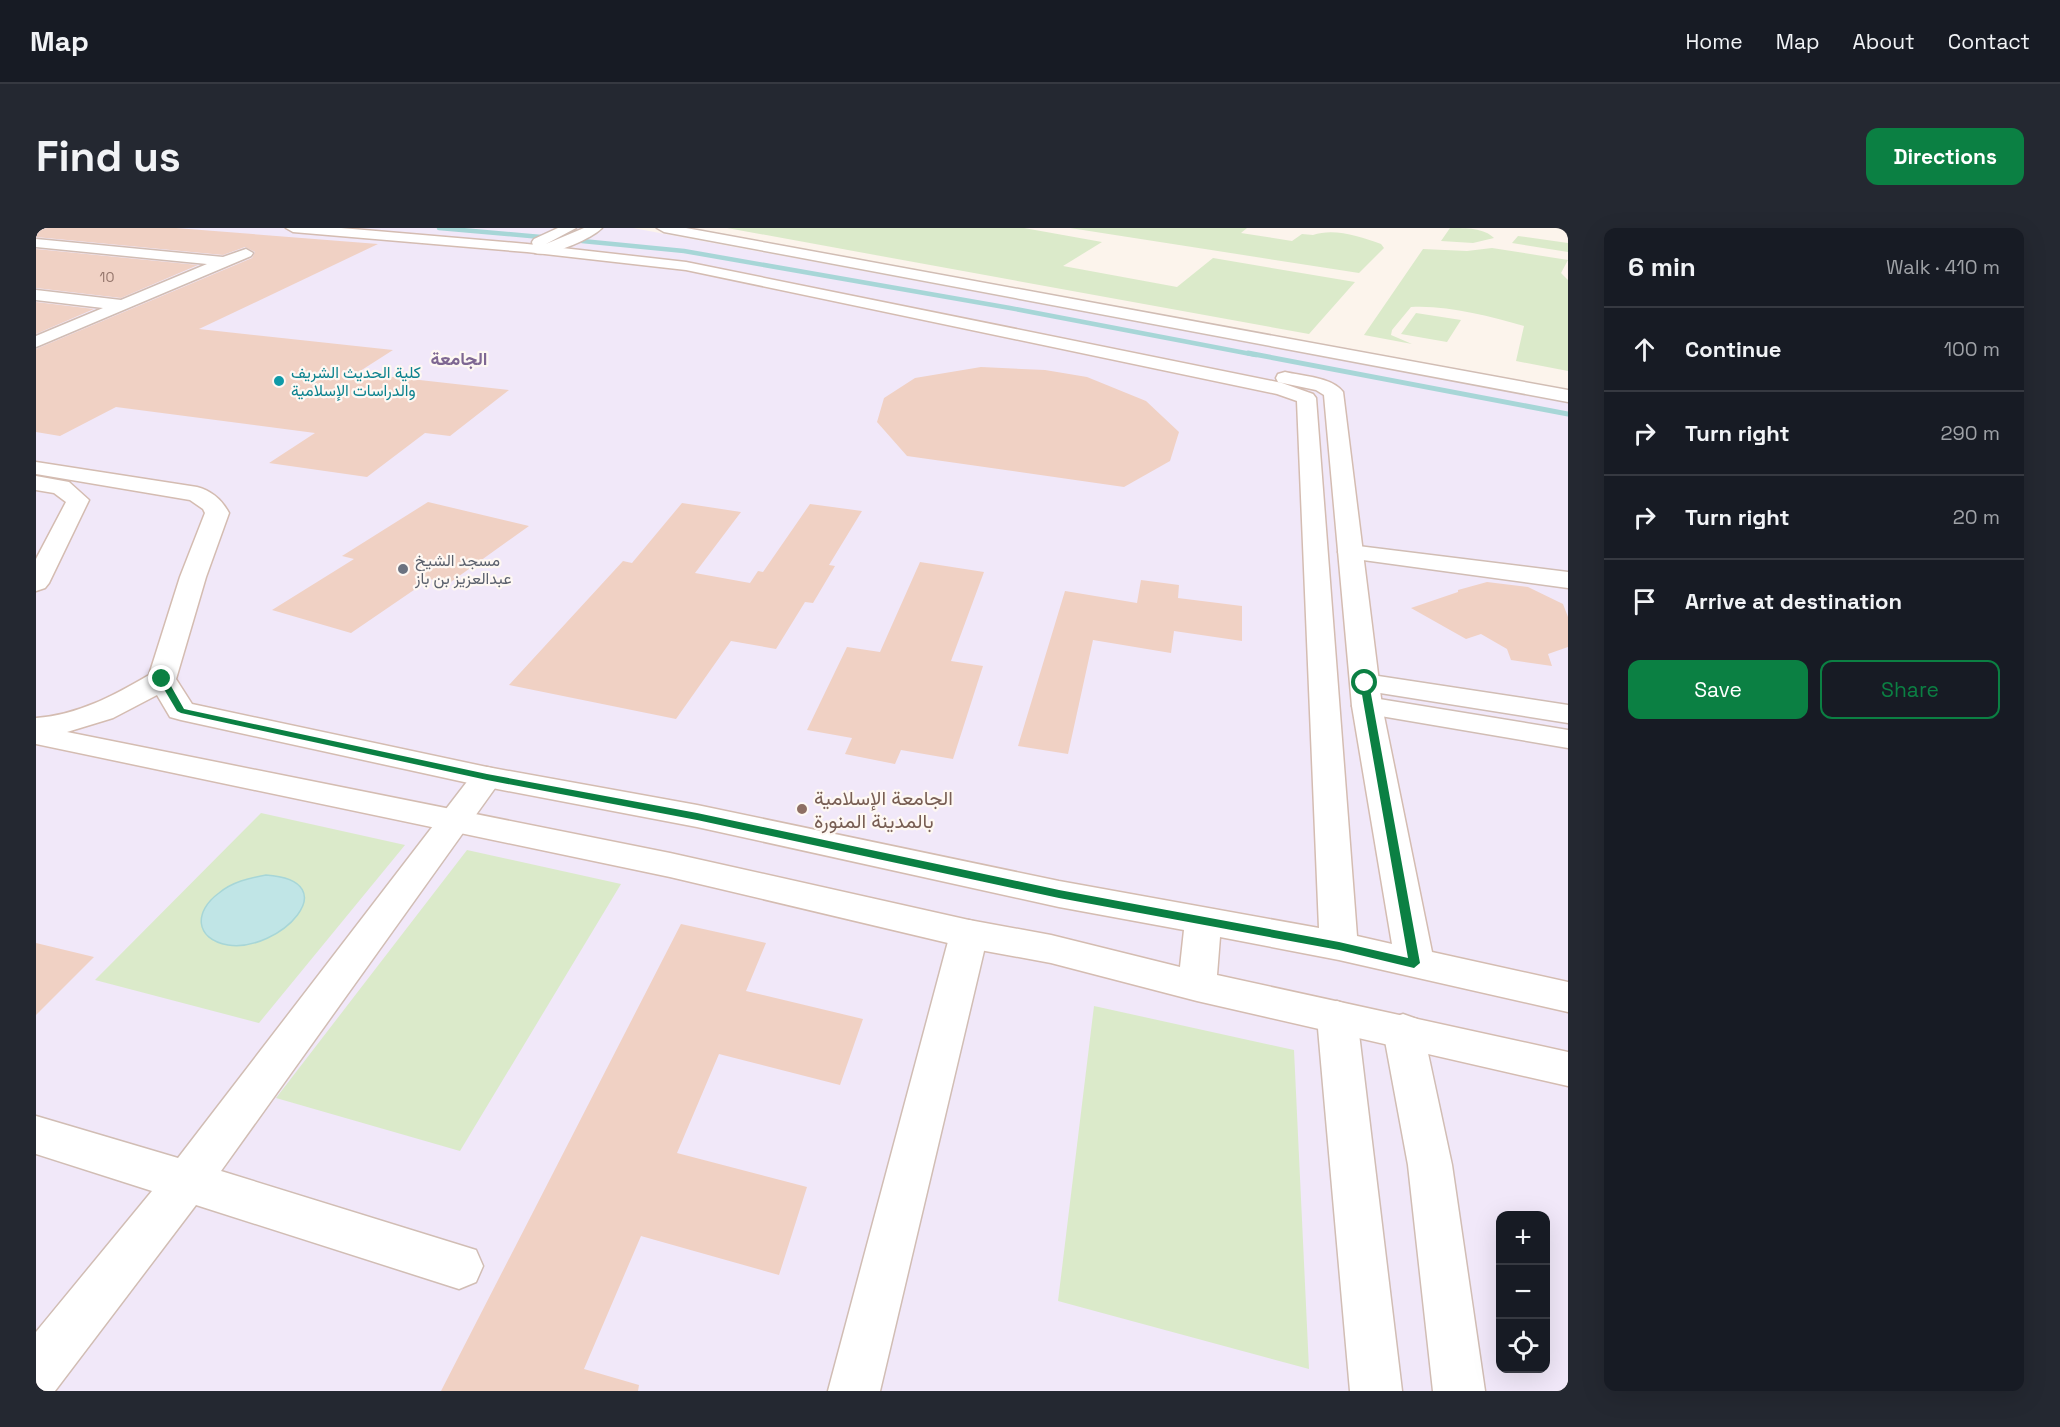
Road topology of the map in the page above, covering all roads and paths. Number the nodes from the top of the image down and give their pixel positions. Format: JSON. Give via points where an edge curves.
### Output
{"nodes":[{"id":1,"x":293,"y":228,"type":"edge"},
{"id":2,"x":370,"y":228,"type":"edge"},
{"id":3,"x":592,"y":228,"type":"edge"},
{"id":4,"x":664,"y":228,"type":"edge"},
{"id":5,"x":568,"y":234,"type":"edge"},
{"id":6,"x":36,"y":243,"type":"edge"},
{"id":7,"x":65,"y":246,"type":"junction"},
{"id":8,"x":539,"y":246,"type":"junction"},
{"id":9,"x":246,"y":253,"type":"dead end"},
{"id":10,"x":36,"y":256,"type":"edge"},
{"id":11,"x":225,"y":262,"type":"junction"},
{"id":12,"x":36,"y":295,"type":"edge"},
{"id":13,"x":123,"y":305,"type":"junction"},
{"id":14,"x":36,"y":342,"type":"edge"},
{"id":15,"x":1568,"y":396,"type":"edge"},
{"id":16,"x":36,"y":468,"type":"edge"},
{"id":17,"x":36,"y":483,"type":"edge"},
{"id":18,"x":196,"y":494,"type":"junction"},
{"id":19,"x":67,"y":526,"type":"junction"},
{"id":20,"x":1350,"y":552,"type":"junction"},
{"id":21,"x":1568,"y":580,"type":"edge"},
{"id":22,"x":36,"y":583,"type":"edge"},
{"id":23,"x":162,"y":679,"type":"junction"},
{"id":24,"x":1366,"y":695,"type":"junction"},
{"id":25,"x":1568,"y":714,"type":"edge"},
{"id":26,"x":36,"y":727,"type":"edge"},
{"id":27,"x":36,"y":735,"type":"edge"},
{"id":28,"x":1568,"y":738,"type":"edge"},
{"id":29,"x":344,"y":746,"type":"junction"},
{"id":30,"x":487,"y":777,"type":"junction"},
{"id":31,"x":300,"y":791,"type":"junction"},
{"id":32,"x":456,"y":820,"type":"junction"},
{"id":33,"x":1203,"y":921,"type":"junction"},
{"id":34,"x":969,"y":934,"type":"junction"},
{"id":35,"x":1339,"y":946,"type":"junction"},
{"id":36,"x":1414,"y":963,"type":"junction"},
{"id":37,"x":1197,"y":986,"type":"junction"},
{"id":38,"x":1568,"y":997,"type":"edge"},
{"id":39,"x":1337,"y":1017,"type":"junction"},
{"id":40,"x":1402,"y":1030,"type":"junction"},
{"id":41,"x":1568,"y":1069,"type":"edge"},
{"id":42,"x":36,"y":1135,"type":"edge"},
{"id":43,"x":187,"y":1182,"type":"junction"},
{"id":44,"x":459,"y":1266,"type":"dead end"},
{"id":45,"x":36,"y":1373,"type":"edge"},
{"id":46,"x":854,"y":1391,"type":"edge"},
{"id":47,"x":1376,"y":1391,"type":"edge"},
{"id":48,"x":1459,"y":1391,"type":"edge"}],
"edges":[{"from":1,"to":8,"type":"main road"},
{"from":2,"to":8,"type":"main road"},
{"from":3,"to":5,"type":"main road"},
{"from":3,"to":5,"type":"main road"},
{"from":4,"to":15,"type":"main road"},
{"from":5,"to":8,"type":"main road"},
{"from":5,"to":20,"type":"main road","via":[[1322,386],[1333,392]]},
{"from":6,"to":7,"type":"main road"},
{"from":7,"to":10,"type":"main road"},
{"from":7,"to":11,"type":"main road"},
{"from":8,"to":35,"type":"main road","via":[[686,266],[1282,388],[1306,398]]},
{"from":9,"to":11,"type":"main road"},
{"from":11,"to":13,"type":"main road"},
{"from":12,"to":13,"type":"main road"},
{"from":13,"to":14,"type":"main road"},
{"from":16,"to":18,"type":"main road"},
{"from":17,"to":19,"type":"main road","via":[[61,487],[78,500]]},
{"from":18,"to":19,"type":"main road","via":[[146,493],[101,506]]},
{"from":18,"to":23,"type":"main road","via":[[213,505],[217,513]]},
{"from":19,"to":22,"type":"main road"},
{"from":20,"to":21,"type":"main road"},
{"from":20,"to":24,"type":"main road"},
{"from":23,"to":26,"type":"main road","via":[[93,716],[52,727]]},
{"from":23,"to":29,"type":"main road","via":[[181,711]]},
{"from":24,"to":25,"type":"main road"},
{"from":24,"to":28,"type":"main road"},
{"from":24,"to":36,"type":"main road"},
{"from":27,"to":31,"type":"main road"},
{"from":29,"to":30,"type":"main road"},
{"from":29,"to":31,"type":"main road"},
{"from":30,"to":32,"type":"main road"},
{"from":30,"to":33,"type":"main road","via":[[697,816]]},
{"from":31,"to":32,"type":"main road"},
{"from":32,"to":34,"type":"main road"},
{"from":32,"to":43,"type":"main road"},
{"from":33,"to":35,"type":"main road"},
{"from":33,"to":37,"type":"main road"},
{"from":34,"to":37,"type":"main road","via":[[1052,949]]},
{"from":34,"to":46,"type":"main road"},
{"from":35,"to":36,"type":"main road"},
{"from":36,"to":38,"type":"main road"},
{"from":37,"to":39,"type":"main road"},
{"from":39,"to":40,"type":"main road"},
{"from":39,"to":47,"type":"main road"},
{"from":40,"to":41,"type":"main road"},
{"from":40,"to":48,"type":"main road","via":[[1430,1165]]},
{"from":42,"to":43,"type":"main road"},
{"from":43,"to":44,"type":"main road"},
{"from":43,"to":45,"type":"main road"}]}
